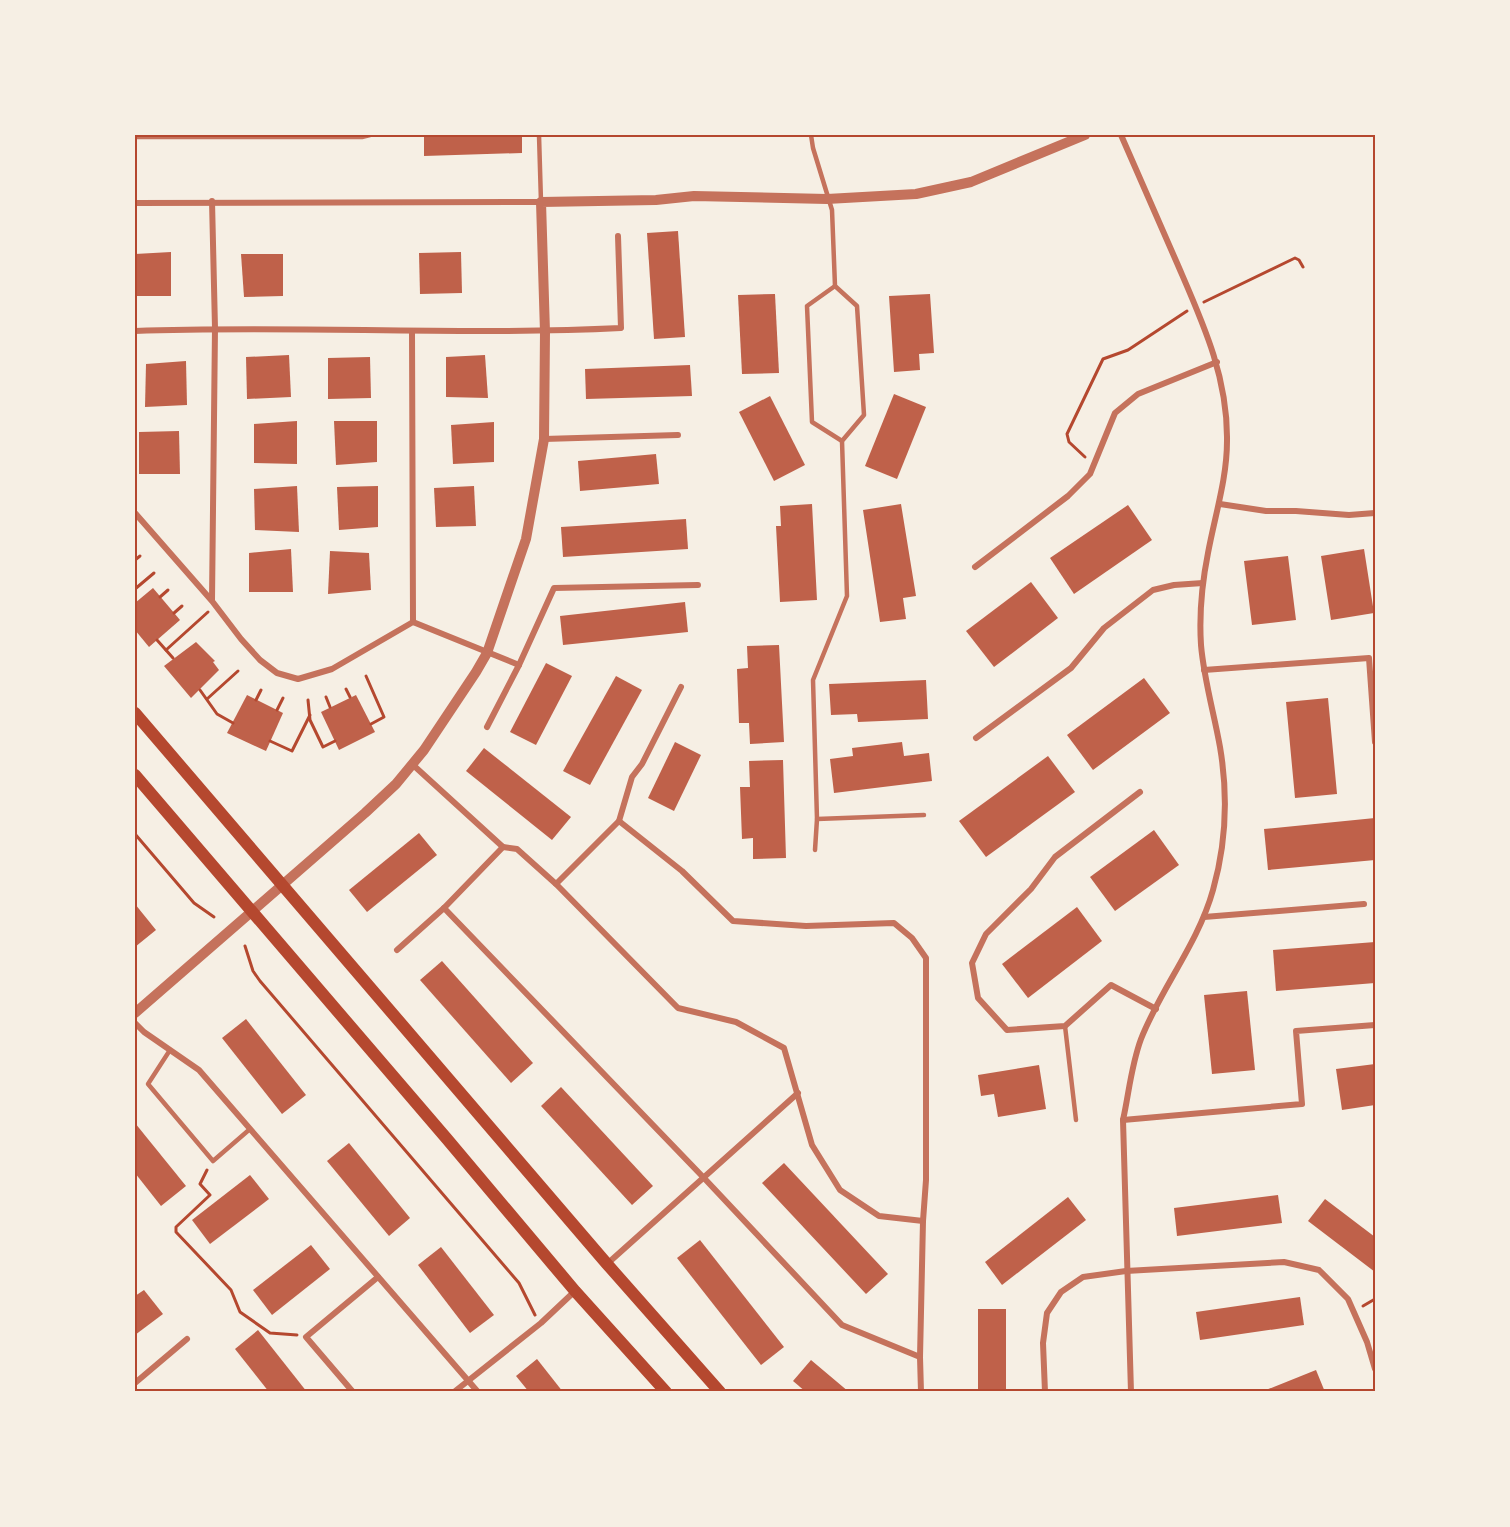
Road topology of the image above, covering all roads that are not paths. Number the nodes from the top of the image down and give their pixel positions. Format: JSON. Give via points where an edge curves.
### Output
{"nodes":[{"id":1,"x":370,"y":135,"type":"edge"},
{"id":2,"x":539,"y":135,"type":"edge"},
{"id":3,"x":812,"y":135,"type":"edge"},
{"id":4,"x":1085,"y":135,"type":"edge"},
{"id":5,"x":1121,"y":135,"type":"edge"},
{"id":6,"x":348,"y":136,"type":"edge"},
{"id":7,"x":135,"y":137,"type":"edge"},
{"id":8,"x":827,"y":199,"type":"junction"},
{"id":9,"x":212,"y":201,"type":"junction"},
{"id":10,"x":135,"y":202,"type":"edge"},
{"id":11,"x":541,"y":202,"type":"junction"},
{"id":12,"x":618,"y":236,"type":"dead end"},
{"id":13,"x":835,"y":286,"type":"junction"},
{"id":14,"x":215,"y":328,"type":"junction"},
{"id":15,"x":135,"y":331,"type":"edge"},
{"id":16,"x":412,"y":331,"type":"junction"},
{"id":17,"x":545,"y":332,"type":"junction"},
{"id":18,"x":1217,"y":362,"type":"junction"},
{"id":19,"x":678,"y":435,"type":"dead end"},
{"id":20,"x":544,"y":439,"type":"junction"},
{"id":21,"x":842,"y":441,"type":"junction"},
{"id":22,"x":1220,"y":504,"type":"junction"},
{"id":23,"x":135,"y":513,"type":"edge"},
{"id":24,"x":1375,"y":513,"type":"edge"},
{"id":25,"x":975,"y":567,"type":"dead end"},
{"id":26,"x":1203,"y":583,"type":"junction"},
{"id":27,"x":698,"y":585,"type":"dead end"},
{"id":28,"x":212,"y":601,"type":"junction"},
{"id":29,"x":413,"y":622,"type":"junction"},
{"id":30,"x":487,"y":652,"type":"junction"},
{"id":31,"x":519,"y":665,"type":"junction"},
{"id":32,"x":1204,"y":670,"type":"junction"},
{"id":33,"x":681,"y":687,"type":"dead end"},
{"id":34,"x":135,"y":713,"type":"edge"},
{"id":35,"x":487,"y":728,"type":"dead end"},
{"id":36,"x":976,"y":738,"type":"dead end"},
{"id":37,"x":1375,"y":742,"type":"edge"},
{"id":38,"x":412,"y":764,"type":"junction"},
{"id":39,"x":135,"y":775,"type":"edge"},
{"id":40,"x":1140,"y":792,"type":"dead end"},
{"id":41,"x":924,"y":815,"type":"dead end"},
{"id":42,"x":817,"y":819,"type":"junction"},
{"id":43,"x":618,"y":821,"type":"junction"},
{"id":44,"x":503,"y":847,"type":"junction"},
{"id":45,"x":816,"y":850,"type":"dead end"},
{"id":46,"x":556,"y":884,"type":"junction"},
{"id":47,"x":282,"y":886,"type":"junction"},
{"id":48,"x":1364,"y":904,"type":"dead end"},
{"id":49,"x":444,"y":908,"type":"junction"},
{"id":50,"x":252,"y":911,"type":"junction"},
{"id":51,"x":1204,"y":917,"type":"junction"},
{"id":52,"x":397,"y":950,"type":"dead end"},
{"id":53,"x":1156,"y":1009,"type":"junction"},
{"id":54,"x":135,"y":1013,"type":"edge"},
{"id":55,"x":135,"y":1023,"type":"edge"},
{"id":56,"x":1375,"y":1025,"type":"edge"},
{"id":57,"x":1065,"y":1026,"type":"junction"},
{"id":58,"x":170,"y":1050,"type":"junction"},
{"id":59,"x":798,"y":1093,"type":"junction"},
{"id":60,"x":1076,"y":1120,"type":"dead end"},
{"id":61,"x":1123,"y":1120,"type":"junction"},
{"id":62,"x":250,"y":1129,"type":"junction"},
{"id":63,"x":704,"y":1178,"type":"junction"},
{"id":64,"x":923,"y":1221,"type":"junction"},
{"id":65,"x":607,"y":1264,"type":"junction"},
{"id":66,"x":1126,"y":1271,"type":"junction"},
{"id":67,"x":378,"y":1277,"type":"junction"},
{"id":68,"x":575,"y":1291,"type":"junction"},
{"id":69,"x":187,"y":1339,"type":"dead end"},
{"id":70,"x":920,"y":1357,"type":"junction"},
{"id":71,"x":1375,"y":1369,"type":"edge"},
{"id":72,"x":469,"y":1381,"type":"junction"},
{"id":73,"x":135,"y":1383,"type":"edge"},
{"id":74,"x":353,"y":1392,"type":"edge"},
{"id":75,"x":453,"y":1392,"type":"edge"},
{"id":76,"x":478,"y":1392,"type":"edge"},
{"id":77,"x":666,"y":1392,"type":"edge"},
{"id":78,"x":720,"y":1392,"type":"edge"},
{"id":79,"x":921,"y":1392,"type":"edge"},
{"id":80,"x":1046,"y":1392,"type":"edge"},
{"id":81,"x":1131,"y":1392,"type":"edge"}],
"edges":[{"from":1,"to":6,"type":"lane"},
{"from":2,"to":11,"type":"lane"},
{"from":3,"to":8,"type":"lane"},
{"from":4,"to":8,"type":"street","via":[[956,186],[916,194]]},
{"from":5,"to":18,"type":"street"},
{"from":6,"to":7,"type":"lane"},
{"from":8,"to":11,"type":"street","via":[[694,196]]},
{"from":8,"to":13,"type":"lane","via":[[832,210]]},
{"from":9,"to":10,"type":"street"},
{"from":9,"to":11,"type":"street"},
{"from":9,"to":14,"type":"street"},
{"from":11,"to":17,"type":"street"},
{"from":12,"to":17,"type":"street","via":[[621,328]]},
{"from":13,"to":21,"type":"lane","via":[[857,306],[864,415]]},
{"from":13,"to":21,"type":"lane","via":[[807,306],[812,422]]},
{"from":14,"to":15,"type":"street"},
{"from":14,"to":16,"type":"street"},
{"from":14,"to":28,"type":"street"},
{"from":16,"to":17,"type":"street"},
{"from":16,"to":29,"type":"street"},
{"from":17,"to":20,"type":"street"},
{"from":18,"to":22,"type":"street","via":[[1227,439]]},
{"from":18,"to":25,"type":"street","via":[[1138,394],[1115,413],[1090,474],[1068,496]]},
{"from":19,"to":20,"type":"street"},
{"from":20,"to":30,"type":"street","via":[[526,539]]},
{"from":21,"to":42,"type":"lane","via":[[847,596],[813,680]]},
{"from":22,"to":24,"type":"street","via":[[1266,511]]},
{"from":22,"to":26,"type":"street"},
{"from":23,"to":28,"type":"street"},
{"from":26,"to":32,"type":"street","via":[[1200,622]]},
{"from":26,"to":36,"type":"street","via":[[1153,590],[1104,628],[1071,668]]},
{"from":27,"to":31,"type":"street","via":[[554,588]]},
{"from":28,"to":29,"type":"street","via":[[260,660],[277,673],[298,679],[332,669]]},
{"from":29,"to":30,"type":"street"},
{"from":30,"to":31,"type":"street"},
{"from":30,"to":38,"type":"street","via":[[441,727]]},
{"from":31,"to":35,"type":"street"},
{"from":32,"to":37,"type":"street","via":[[1369,658]]},
{"from":32,"to":51,"type":"street","via":[[1220,746],[1225,813],[1213,891]]},
{"from":33,"to":43,"type":"street","via":[[642,765],[632,777]]},
{"from":34,"to":47,"type":"main road"},
{"from":38,"to":44,"type":"street"},
{"from":38,"to":47,"type":"street","via":[[396,784]]},
{"from":39,"to":50,"type":"main road"},
{"from":40,"to":57,"type":"street","via":[[1055,857],[986,934],[972,963],[978,998],[1007,1030]]},
{"from":41,"to":42,"type":"lane"},
{"from":42,"to":45,"type":"lane"},
{"from":43,"to":46,"type":"street"},
{"from":43,"to":64,"type":"street","via":[[682,871],[734,921],[806,926],[894,923],[912,938],[926,958]]},
{"from":44,"to":46,"type":"street","via":[[517,849]]},
{"from":44,"to":49,"type":"street"},
{"from":46,"to":59,"type":"street","via":[[678,1008],[736,1022],[784,1048]]},
{"from":47,"to":50,"type":"street"},
{"from":47,"to":65,"type":"main road"},
{"from":48,"to":51,"type":"street"},
{"from":49,"to":52,"type":"street"},
{"from":49,"to":63,"type":"street"},
{"from":50,"to":54,"type":"street"},
{"from":50,"to":68,"type":"main road"},
{"from":51,"to":53,"type":"street"},
{"from":53,"to":57,"type":"street","via":[[1111,985]]},
{"from":53,"to":61,"type":"street","via":[[1131,1073]]},
{"from":55,"to":58,"type":"street"},
{"from":56,"to":61,"type":"street","via":[[1296,1031],[1302,1104]]},
{"from":57,"to":60,"type":"lane"},
{"from":58,"to":62,"type":"street","via":[[199,1070]]},
{"from":58,"to":62,"type":"lane","via":[[148,1084],[213,1161]]},
{"from":59,"to":63,"type":"street"},
{"from":59,"to":64,"type":"street","via":[[812,1145],[840,1190],[879,1216]]},
{"from":61,"to":66,"type":"street"},
{"from":62,"to":67,"type":"street"},
{"from":63,"to":65,"type":"street"},
{"from":63,"to":70,"type":"street","via":[[842,1325]]},
{"from":64,"to":70,"type":"street"},
{"from":65,"to":78,"type":"main road"},
{"from":66,"to":71,"type":"street","via":[[1284,1262],[1319,1270],[1348,1299]]},
{"from":66,"to":80,"type":"street","via":[[1083,1277],[1061,1292],[1047,1313],[1043,1343]]},
{"from":66,"to":81,"type":"street"},
{"from":67,"to":72,"type":"street"},
{"from":67,"to":74,"type":"street","via":[[306,1336]]},
{"from":68,"to":72,"type":"street"},
{"from":68,"to":77,"type":"main road"},
{"from":69,"to":73,"type":"street"},
{"from":70,"to":79,"type":"street"},
{"from":72,"to":75,"type":"street"},
{"from":72,"to":76,"type":"street"}]}
